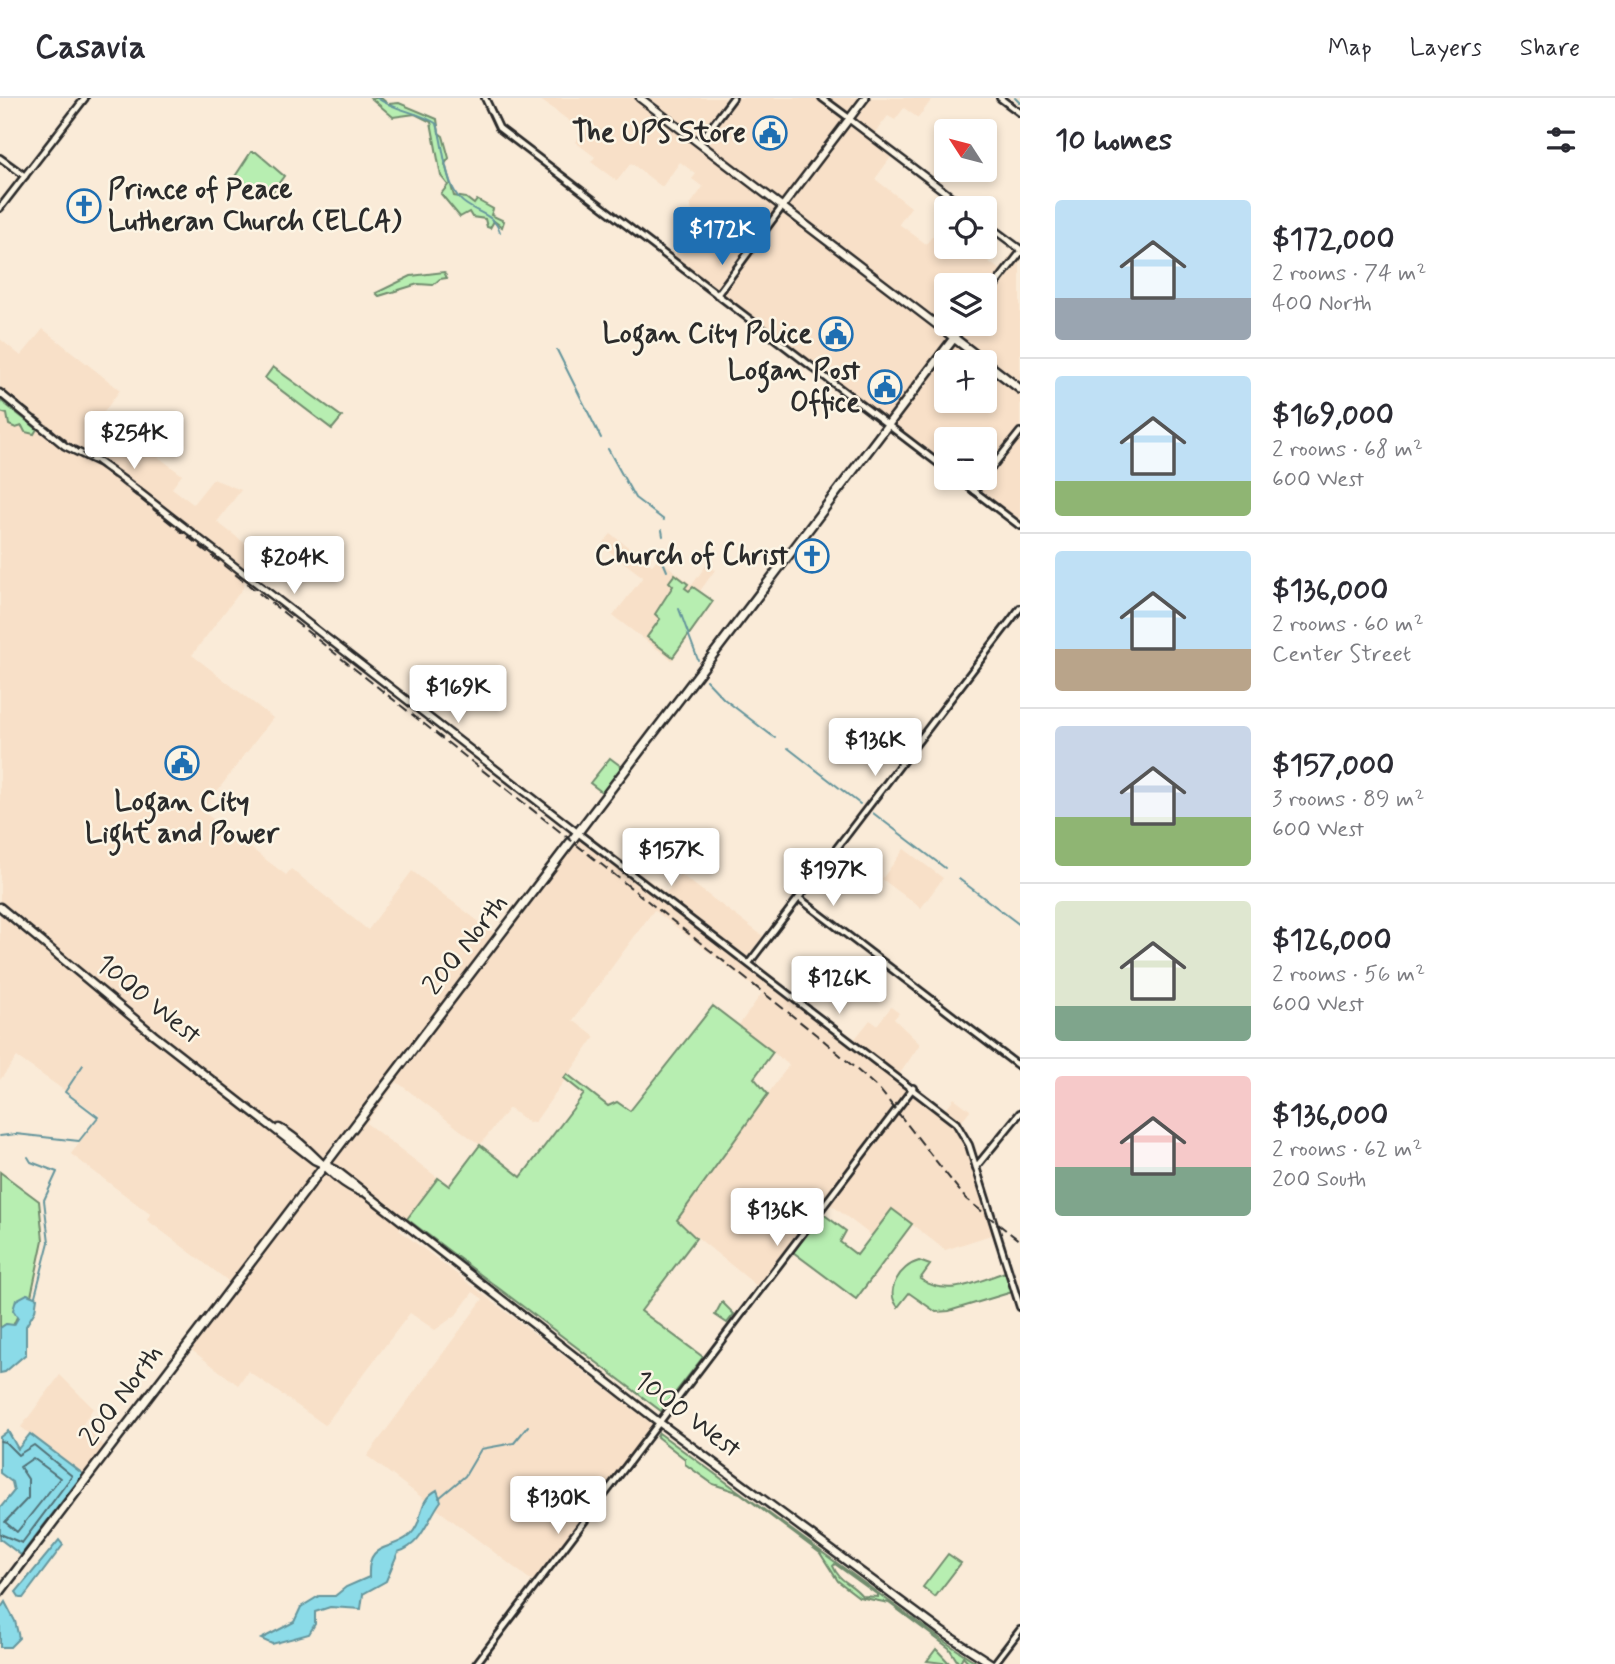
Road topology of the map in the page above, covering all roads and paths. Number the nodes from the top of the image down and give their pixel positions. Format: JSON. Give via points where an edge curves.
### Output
{"nodes":[{"id":1,"x":85,"y":98,"type":"edge"},
{"id":2,"x":485,"y":98,"type":"edge"},
{"id":3,"x":640,"y":98,"type":"edge"},
{"id":4,"x":733,"y":98,"type":"edge"},
{"id":5,"x":822,"y":98,"type":"edge"},
{"id":6,"x":865,"y":98,"type":"edge"},
{"id":7,"x":1000,"y":98,"type":"edge"},
{"id":8,"x":1020,"y":113,"type":"edge"},
{"id":9,"x":849,"y":119,"type":"junction"},
{"id":10,"x":699,"y":143,"type":"junction"},
{"id":11,"x":0,"y":158,"type":"edge"},
{"id":12,"x":24,"y":176,"type":"junction"},
{"id":13,"x":951,"y":196,"type":"edge"},
{"id":14,"x":782,"y":207,"type":"junction"},
{"id":15,"x":0,"y":208,"type":"edge"},
{"id":16,"x":997,"y":233,"type":"edge"},
{"id":17,"x":1020,"y":251,"type":"edge"},
{"id":18,"x":997,"y":282,"type":"edge"},
{"id":19,"x":717,"y":295,"type":"junction"},
{"id":20,"x":954,"y":338,"type":"junction"},
{"id":21,"x":1020,"y":389,"type":"edge"},
{"id":22,"x":0,"y":393,"type":"edge"},
{"id":23,"x":888,"y":424,"type":"junction"},
{"id":24,"x":1020,"y":432,"type":"edge"},
{"id":25,"x":934,"y":460,"type":"edge"},
{"id":26,"x":997,"y":462,"type":"edge"},
{"id":27,"x":974,"y":491,"type":"edge"},
{"id":28,"x":1020,"y":526,"type":"edge"},
{"id":29,"x":1020,"y":608,"type":"edge"},
{"id":30,"x":578,"y":833,"type":"junction"},
{"id":31,"x":799,"y":898,"type":"junction"},
{"id":32,"x":0,"y":907,"type":"edge"},
{"id":33,"x":749,"y":963,"type":"junction"},
{"id":34,"x":1020,"y":1067,"type":"edge"},
{"id":35,"x":913,"y":1088,"type":"junction"},
{"id":36,"x":1020,"y":1113,"type":"edge"},
{"id":37,"x":325,"y":1164,"type":"junction"},
{"id":38,"x":976,"y":1167,"type":"junction"},
{"id":39,"x":1020,"y":1307,"type":"edge"},
{"id":40,"x":660,"y":1423,"type":"junction"},
{"id":41,"x":0,"y":1592,"type":"edge"},
{"id":42,"x":1020,"y":1630,"type":"edge"},
{"id":43,"x":477,"y":1664,"type":"edge"},
{"id":44,"x":993,"y":1664,"type":"edge"}],
"edges":[{"from":1,"to":12,"type":"street"},
{"from":2,"to":19,"type":"street","via":[[499,128]]},
{"from":3,"to":10,"type":"main road"},
{"from":4,"to":10,"type":"street"},
{"from":5,"to":9,"type":"street"},
{"from":6,"to":9,"type":"main road"},
{"from":7,"to":8,"type":"street"},
{"from":9,"to":13,"type":"main road"},
{"from":9,"to":14,"type":"main road"},
{"from":10,"to":14,"type":"main road"},
{"from":11,"to":12,"type":"street"},
{"from":12,"to":15,"type":"street"},
{"from":14,"to":19,"type":"street"},
{"from":14,"to":20,"type":"main road"},
{"from":16,"to":17,"type":"main road"},
{"from":17,"to":18,"type":"street"},
{"from":19,"to":23,"type":"street"},
{"from":20,"to":21,"type":"highway"},
{"from":20,"to":23,"type":"highway","name":"200 North"},
{"from":22,"to":30,"type":"main road","via":[[65,446],[125,481]]},
{"from":23,"to":25,"type":"street"},
{"from":23,"to":30,"type":"highway","name":"200 North"},
{"from":24,"to":26,"type":"street"},
{"from":27,"to":28,"type":"street"},
{"from":29,"to":31,"type":"street"},
{"from":30,"to":33,"type":"street"},
{"from":30,"to":37,"type":"highway","name":"200 North"},
{"from":31,"to":33,"type":"street"},
{"from":31,"to":34,"type":"street"},
{"from":32,"to":37,"type":"main road","name":"1000 West","via":[[154,1035]]},
{"from":33,"to":35,"type":"street"},
{"from":35,"to":38,"type":"street","via":[[961,1128]]},
{"from":35,"to":40,"type":"street"},
{"from":36,"to":38,"type":"street"},
{"from":37,"to":40,"type":"main road","name":"1000 West"},
{"from":37,"to":41,"type":"highway","name":"200 North"},
{"from":38,"to":39,"type":"street"},
{"from":40,"to":43,"type":"street"},
{"from":40,"to":44,"type":"main road","name":"1000 West","via":[[941,1631]]},
{"from":42,"to":44,"type":"street"}]}
